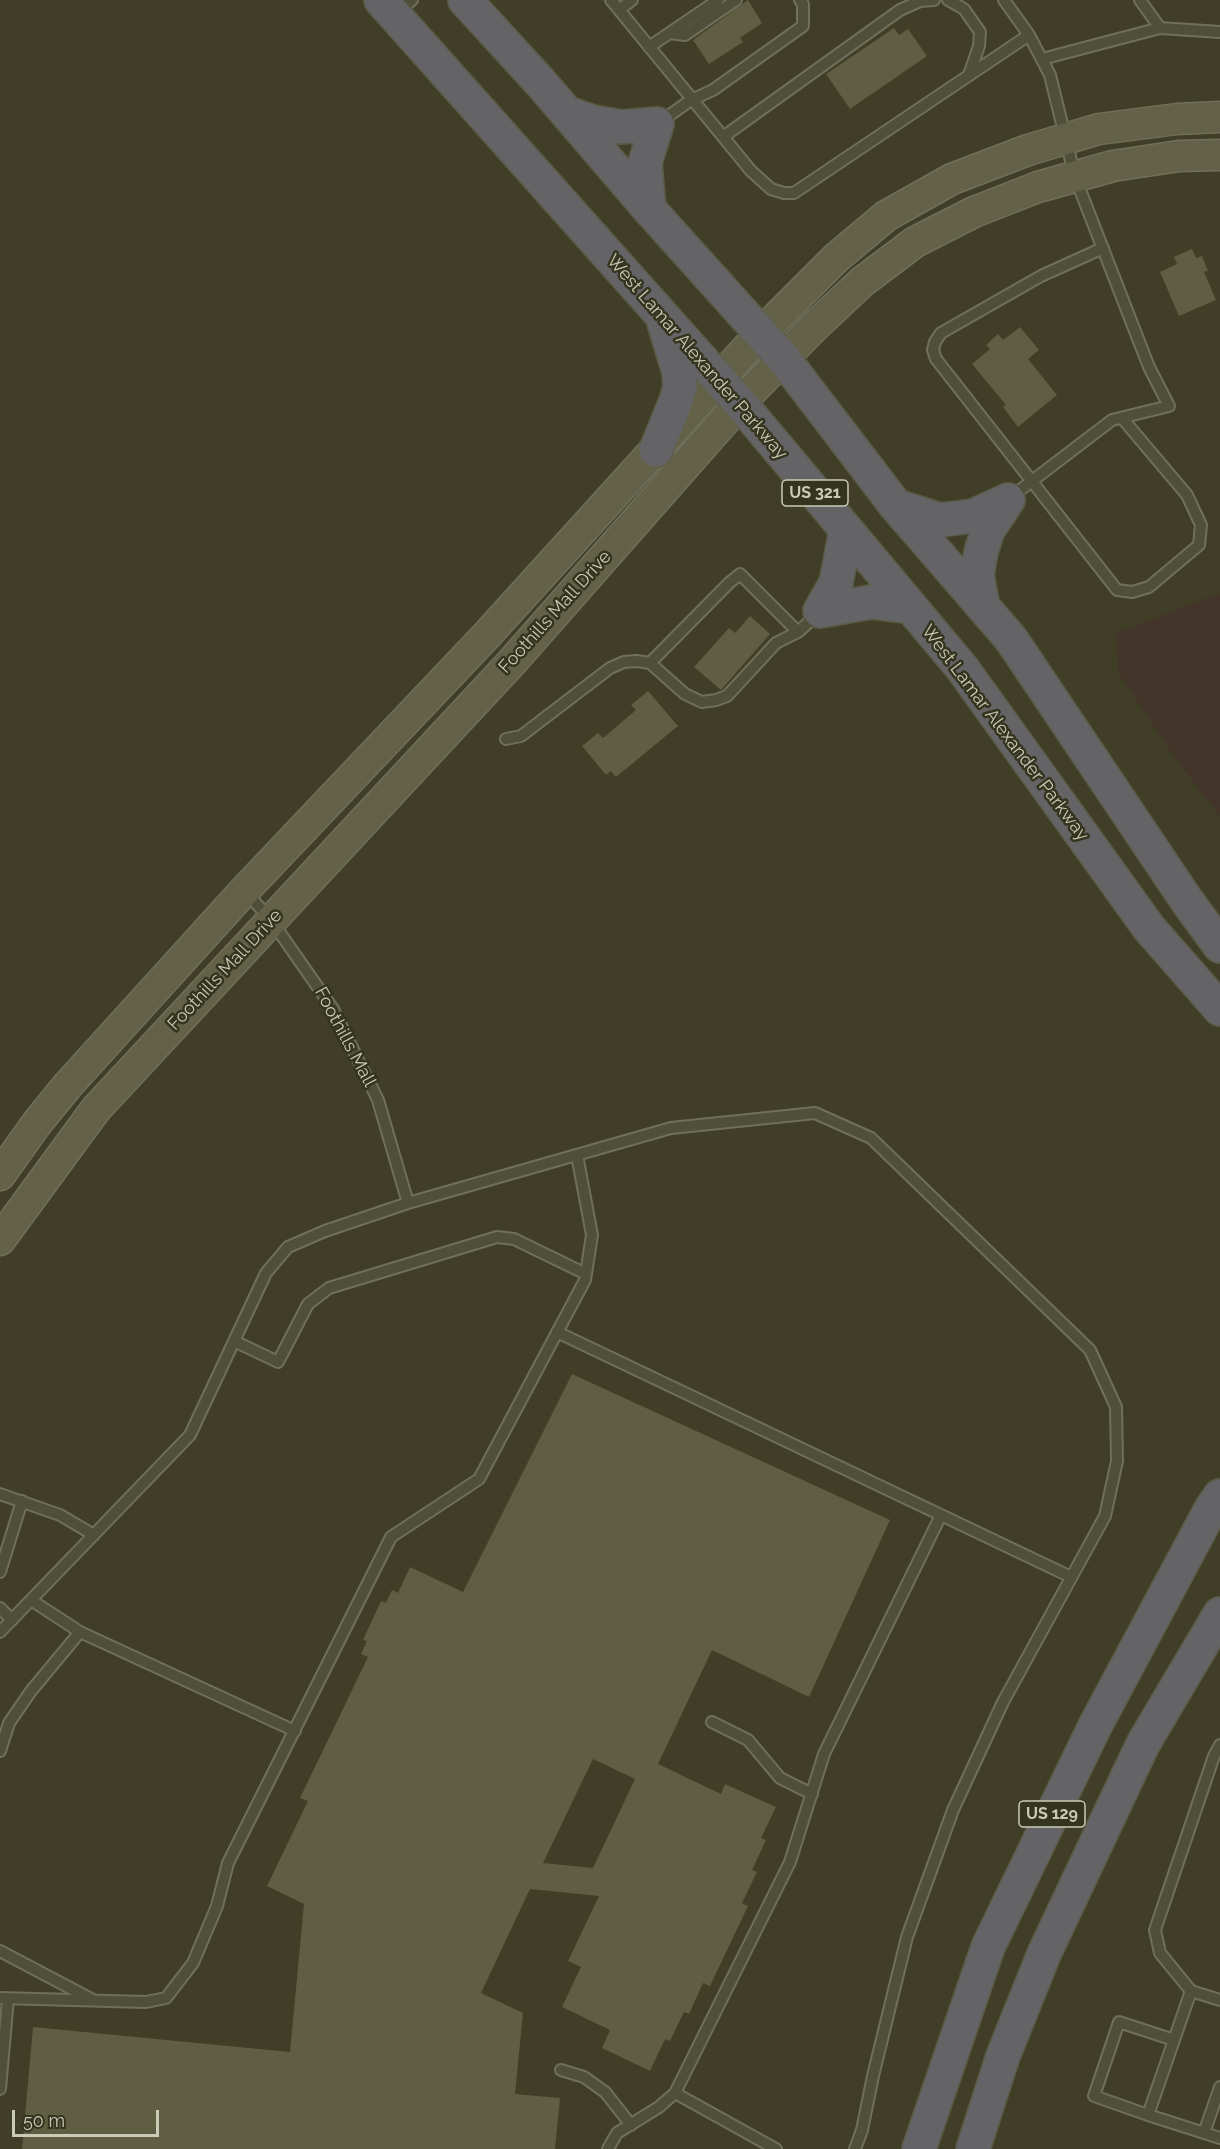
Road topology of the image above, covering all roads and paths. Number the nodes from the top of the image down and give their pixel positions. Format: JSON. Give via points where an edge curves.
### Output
{"nodes":[{"id":1,"x":465,"y":0,"type":"edge"},
{"id":2,"x":611,"y":0,"type":"edge"},
{"id":3,"x":632,"y":0,"type":"edge"},
{"id":4,"x":718,"y":0,"type":"edge"},
{"id":5,"x":736,"y":0,"type":"edge"},
{"id":6,"x":800,"y":0,"type":"edge"},
{"id":7,"x":934,"y":0,"type":"edge"},
{"id":8,"x":948,"y":0,"type":"edge"},
{"id":9,"x":1004,"y":0,"type":"edge"},
{"id":10,"x":1140,"y":0,"type":"edge"},
{"id":11,"x":396,"y":5,"type":"edge"},
{"id":12,"x":620,"y":10,"type":"junction"},
{"id":13,"x":1160,"y":28,"type":"junction"},
{"id":14,"x":1220,"y":32,"type":"edge"},
{"id":15,"x":670,"y":33,"type":"junction"},
{"id":16,"x":1029,"y":35,"type":"junction"},
{"id":17,"x":649,"y":47,"type":"junction"},
{"id":18,"x":1042,"y":59,"type":"junction"},
{"id":19,"x":969,"y":75,"type":"junction"},
{"id":20,"x":691,"y":100,"type":"junction"},
{"id":21,"x":567,"y":114,"type":"junction"},
{"id":22,"x":1220,"y":117,"type":"edge"},
{"id":23,"x":657,"y":124,"type":"junction"},
{"id":24,"x":723,"y":137,"type":"junction"},
{"id":25,"x":1066,"y":139,"type":"junction"},
{"id":26,"x":1220,"y":155,"type":"edge"},
{"id":27,"x":1074,"y":177,"type":"junction"},
{"id":28,"x":649,"y":209,"type":"junction"},
{"id":29,"x":1103,"y":248,"type":"junction"},
{"id":30,"x":661,"y":313,"type":"junction"},
{"id":31,"x":760,"y":334,"type":"junction"},
{"id":32,"x":783,"y":358,"type":"junction"},
{"id":33,"x":730,"y":391,"type":"junction"},
{"id":34,"x":1122,"y":418,"type":"junction"},
{"id":35,"x":656,"y":450,"type":"junction"},
{"id":36,"x":1020,"y":490,"type":"junction"},
{"id":37,"x":896,"y":506,"type":"junction"},
{"id":38,"x":846,"y":530,"type":"junction"},
{"id":39,"x":911,"y":607,"type":"junction"},
{"id":40,"x":983,"y":607,"type":"junction"},
{"id":41,"x":809,"y":622,"type":"junction"},
{"id":42,"x":650,"y":663,"type":"junction"},
{"id":43,"x":506,"y":739,"type":"dead end"},
{"id":44,"x":244,"y":891,"type":"junction"},
{"id":45,"x":271,"y":920,"type":"junction"},
{"id":46,"x":1220,"y":946,"type":"edge"},
{"id":47,"x":1220,"y":1009,"type":"edge"},
{"id":48,"x":577,"y":1155,"type":"junction"},
{"id":49,"x":0,"y":1174,"type":"edge"},
{"id":50,"x":408,"y":1203,"type":"junction"},
{"id":51,"x":0,"y":1239,"type":"edge"},
{"id":52,"x":586,"y":1274,"type":"junction"},
{"id":53,"x":557,"y":1332,"type":"junction"},
{"id":54,"x":234,"y":1341,"type":"junction"},
{"id":55,"x":0,"y":1494,"type":"edge"},
{"id":56,"x":1220,"y":1496,"type":"edge"},
{"id":57,"x":22,"y":1501,"type":"junction"},
{"id":58,"x":941,"y":1515,"type":"junction"},
{"id":59,"x":94,"y":1535,"type":"junction"},
{"id":60,"x":0,"y":1572,"type":"edge"},
{"id":61,"x":1071,"y":1577,"type":"junction"},
{"id":62,"x":31,"y":1600,"type":"junction"},
{"id":63,"x":0,"y":1608,"type":"edge"},
{"id":64,"x":1220,"y":1614,"type":"edge"},
{"id":65,"x":12,"y":1620,"type":"junction"},
{"id":66,"x":0,"y":1632,"type":"edge"},
{"id":67,"x":80,"y":1632,"type":"junction"},
{"id":68,"x":712,"y":1722,"type":"dead end"},
{"id":69,"x":295,"y":1731,"type":"junction"},
{"id":70,"x":1220,"y":1745,"type":"edge"},
{"id":71,"x":0,"y":1751,"type":"edge"},
{"id":72,"x":812,"y":1794,"type":"junction"},
{"id":73,"x":0,"y":1951,"type":"edge"},
{"id":74,"x":1191,"y":1990,"type":"junction"},
{"id":75,"x":4,"y":1999,"type":"edge"},
{"id":76,"x":1220,"y":2000,"type":"edge"},
{"id":77,"x":96,"y":2001,"type":"junction"},
{"id":78,"x":1174,"y":2040,"type":"junction"},
{"id":79,"x":561,"y":2070,"type":"dead end"},
{"id":80,"x":1220,"y":2086,"type":"edge"},
{"id":81,"x":0,"y":2089,"type":"edge"},
{"id":82,"x":675,"y":2093,"type":"junction"},
{"id":83,"x":1148,"y":2115,"type":"junction"},
{"id":84,"x":631,"y":2125,"type":"junction"},
{"id":85,"x":1204,"y":2133,"type":"junction"},
{"id":86,"x":1220,"y":2138,"type":"edge"},
{"id":87,"x":608,"y":2149,"type":"edge"},
{"id":88,"x":776,"y":2149,"type":"edge"},
{"id":89,"x":855,"y":2149,"type":"edge"},
{"id":90,"x":919,"y":2149,"type":"edge"},
{"id":91,"x":973,"y":2149,"type":"edge"}],
"edges":[{"from":1,"to":21,"type":"highway","number":"US 321"},
{"from":2,"to":12,"type":"lane"},
{"from":3,"to":12,"type":"lane"},
{"from":4,"to":15,"type":"lane"},
{"from":5,"to":15,"type":"lane","via":[[685,35]]},
{"from":6,"to":20,"type":"lane","via":[[803,26],[713,90]]},
{"from":7,"to":24,"type":"lane","via":[[900,10]]},
{"from":8,"to":19,"type":"lane","via":[[964,9],[980,32]]},
{"from":9,"to":16,"type":"lane"},
{"from":10,"to":13,"type":"lane"},
{"from":11,"to":30,"type":"highway","name":"West Lamar Alexander Parkway","number":"US 321"},
{"from":12,"to":17,"type":"lane"},
{"from":13,"to":14,"type":"lane"},
{"from":13,"to":18,"type":"lane"},
{"from":15,"to":17,"type":"lane"},
{"from":16,"to":18,"type":"lane"},
{"from":16,"to":19,"type":"lane"},
{"from":17,"to":20,"type":"lane"},
{"from":18,"to":25,"type":"lane","via":[[1050,75]]},
{"from":19,"to":24,"type":"lane","via":[[794,193],[771,189]]},
{"from":20,"to":23,"type":"lane"},
{"from":20,"to":24,"type":"lane"},
{"from":21,"to":23,"type":"highway","via":[[621,127]]},
{"from":21,"to":28,"type":"highway","number":"US 321"},
{"from":22,"to":25,"type":"main road","name":"Foothills Mall Drive","via":[[1110,128]]},
{"from":23,"to":28,"type":"highway","via":[[645,163]]},
{"from":25,"to":27,"type":"lane"},
{"from":25,"to":31,"type":"main road","name":"Foothills Mall Drive","via":[[952,179],[886,216],[836,258]]},
{"from":26,"to":27,"type":"main road","name":"Foothills Mall Drive","via":[[1179,156],[1113,166]]},
{"from":27,"to":29,"type":"lane"},
{"from":27,"to":32,"type":"main road","name":"Foothills Mall Drive","via":[[974,212],[915,243],[862,282]]},
{"from":28,"to":31,"type":"highway","number":"US 321"},
{"from":29,"to":34,"type":"lane","via":[[1149,367],[1169,406]]},
{"from":29,"to":36,"type":"lane","via":[[1041,276],[941,333],[934,342],[936,359]]},
{"from":30,"to":33,"type":"highway","name":"West Lamar Alexander Parkway","number":"US 321"},
{"from":30,"to":35,"type":"highway","via":[[680,387]]},
{"from":31,"to":32,"type":"highway","number":"US 321"},
{"from":31,"to":33,"type":"main road","name":"Foothills Mall Drive"},
{"from":32,"to":33,"type":"main road","name":"Foothills Mall Drive"},
{"from":32,"to":37,"type":"highway","number":"US 321"},
{"from":33,"to":35,"type":"main road","name":"Foothills Mall Drive"},
{"from":33,"to":38,"type":"highway","name":"West Lamar Alexander Parkway","number":"US 321"},
{"from":33,"to":45,"type":"main road","name":"Foothills Mall Drive","via":[[512,662]]},
{"from":34,"to":36,"type":"lane","via":[[1112,420]]},
{"from":34,"to":36,"type":"lane","via":[[1187,495],[1201,525],[1199,545],[1149,587],[1132,592],[1118,590]]},
{"from":35,"to":44,"type":"main road","name":"Foothills Mall Drive"},
{"from":36,"to":37,"type":"highway","via":[[973,516],[940,520]]},
{"from":36,"to":40,"type":"highway","via":[[988,530],[981,552],[977,574]]},
{"from":37,"to":40,"type":"highway","number":"US 321"},
{"from":38,"to":39,"type":"highway","name":"West Lamar Alexander Parkway","number":"US 321"},
{"from":38,"to":41,"type":"highway","via":[[836,583]]},
{"from":39,"to":41,"type":"highway","via":[[871,602]]},
{"from":39,"to":47,"type":"highway","name":"West Lamar Alexander Parkway","number":"US 321","via":[[962,668],[1149,928]]},
{"from":40,"to":46,"type":"highway","number":"US 321","via":[[1011,639]]},
{"from":41,"to":42,"type":"lane","via":[[776,643],[727,696],[716,700],[702,702],[685,694]]},
{"from":41,"to":42,"type":"lane","via":[[740,574]]},
{"from":42,"to":43,"type":"lane","via":[[624,662],[610,668],[521,736]]},
{"from":44,"to":45,"type":"lane","name":"Foothills Mall"},
{"from":44,"to":49,"type":"main road","name":"Foothills Mall Drive","via":[[68,1085]]},
{"from":45,"to":50,"type":"lane","name":"Foothills Mall","via":[[333,1008],[378,1100]]},
{"from":45,"to":51,"type":"main road","name":"Foothills Mall Drive","via":[[96,1109]]},
{"from":48,"to":50,"type":"lane"},
{"from":48,"to":52,"type":"lane","via":[[592,1235]]},
{"from":48,"to":61,"type":"lane","via":[[671,1128],[815,1113],[871,1138],[1090,1350],[1116,1407],[1117,1461],[1105,1516]]},
{"from":50,"to":54,"type":"lane","via":[[288,1246],[266,1274]]},
{"from":52,"to":53,"type":"lane"},
{"from":52,"to":54,"type":"lane","via":[[514,1239],[497,1237],[329,1287],[308,1304],[278,1362]]},
{"from":53,"to":58,"type":"lane"},
{"from":53,"to":69,"type":"lane","via":[[479,1479],[391,1537]]},
{"from":54,"to":59,"type":"lane","via":[[190,1435]]},
{"from":55,"to":57,"type":"lane"},
{"from":56,"to":90,"type":"highway","number":"US 129","via":[[1095,1726],[988,1947]]},
{"from":57,"to":59,"type":"lane","via":[[60,1515]]},
{"from":57,"to":60,"type":"lane"},
{"from":58,"to":61,"type":"lane"},
{"from":58,"to":72,"type":"lane","via":[[824,1754]]},
{"from":59,"to":62,"type":"lane"},
{"from":61,"to":89,"type":"lane","via":[[1003,1702],[953,1810],[907,1937]]},
{"from":62,"to":65,"type":"lane"},
{"from":62,"to":67,"type":"lane"},
{"from":63,"to":65,"type":"lane"},
{"from":64,"to":91,"type":"highway","number":"US 129","via":[[1143,1744],[1048,1944],[1003,2056]]},
{"from":65,"to":66,"type":"lane"},
{"from":67,"to":69,"type":"lane"},
{"from":67,"to":71,"type":"lane","via":[[31,1690],[9,1724]]},
{"from":68,"to":72,"type":"lane","via":[[748,1740],[780,1778]]},
{"from":69,"to":77,"type":"lane","via":[[228,1863],[217,1906],[193,1963],[165,1998],[146,2002]]},
{"from":70,"to":74,"type":"lane","via":[[1155,1930],[1160,1953]]},
{"from":72,"to":82,"type":"lane","via":[[790,1862]]},
{"from":73,"to":77,"type":"lane"},
{"from":74,"to":76,"type":"lane"},
{"from":74,"to":78,"type":"lane"},
{"from":75,"to":77,"type":"lane"},
{"from":75,"to":81,"type":"lane"},
{"from":78,"to":83,"type":"lane"},
{"from":78,"to":83,"type":"lane","via":[[1119,2022],[1094,2096]]},
{"from":79,"to":84,"type":"lane","via":[[584,2077],[605,2092]]},
{"from":80,"to":85,"type":"lane"},
{"from":82,"to":84,"type":"lane"},
{"from":82,"to":88,"type":"lane"},
{"from":83,"to":85,"type":"lane"},
{"from":84,"to":87,"type":"lane","via":[[617,2133]]},
{"from":85,"to":86,"type":"lane"}]}
